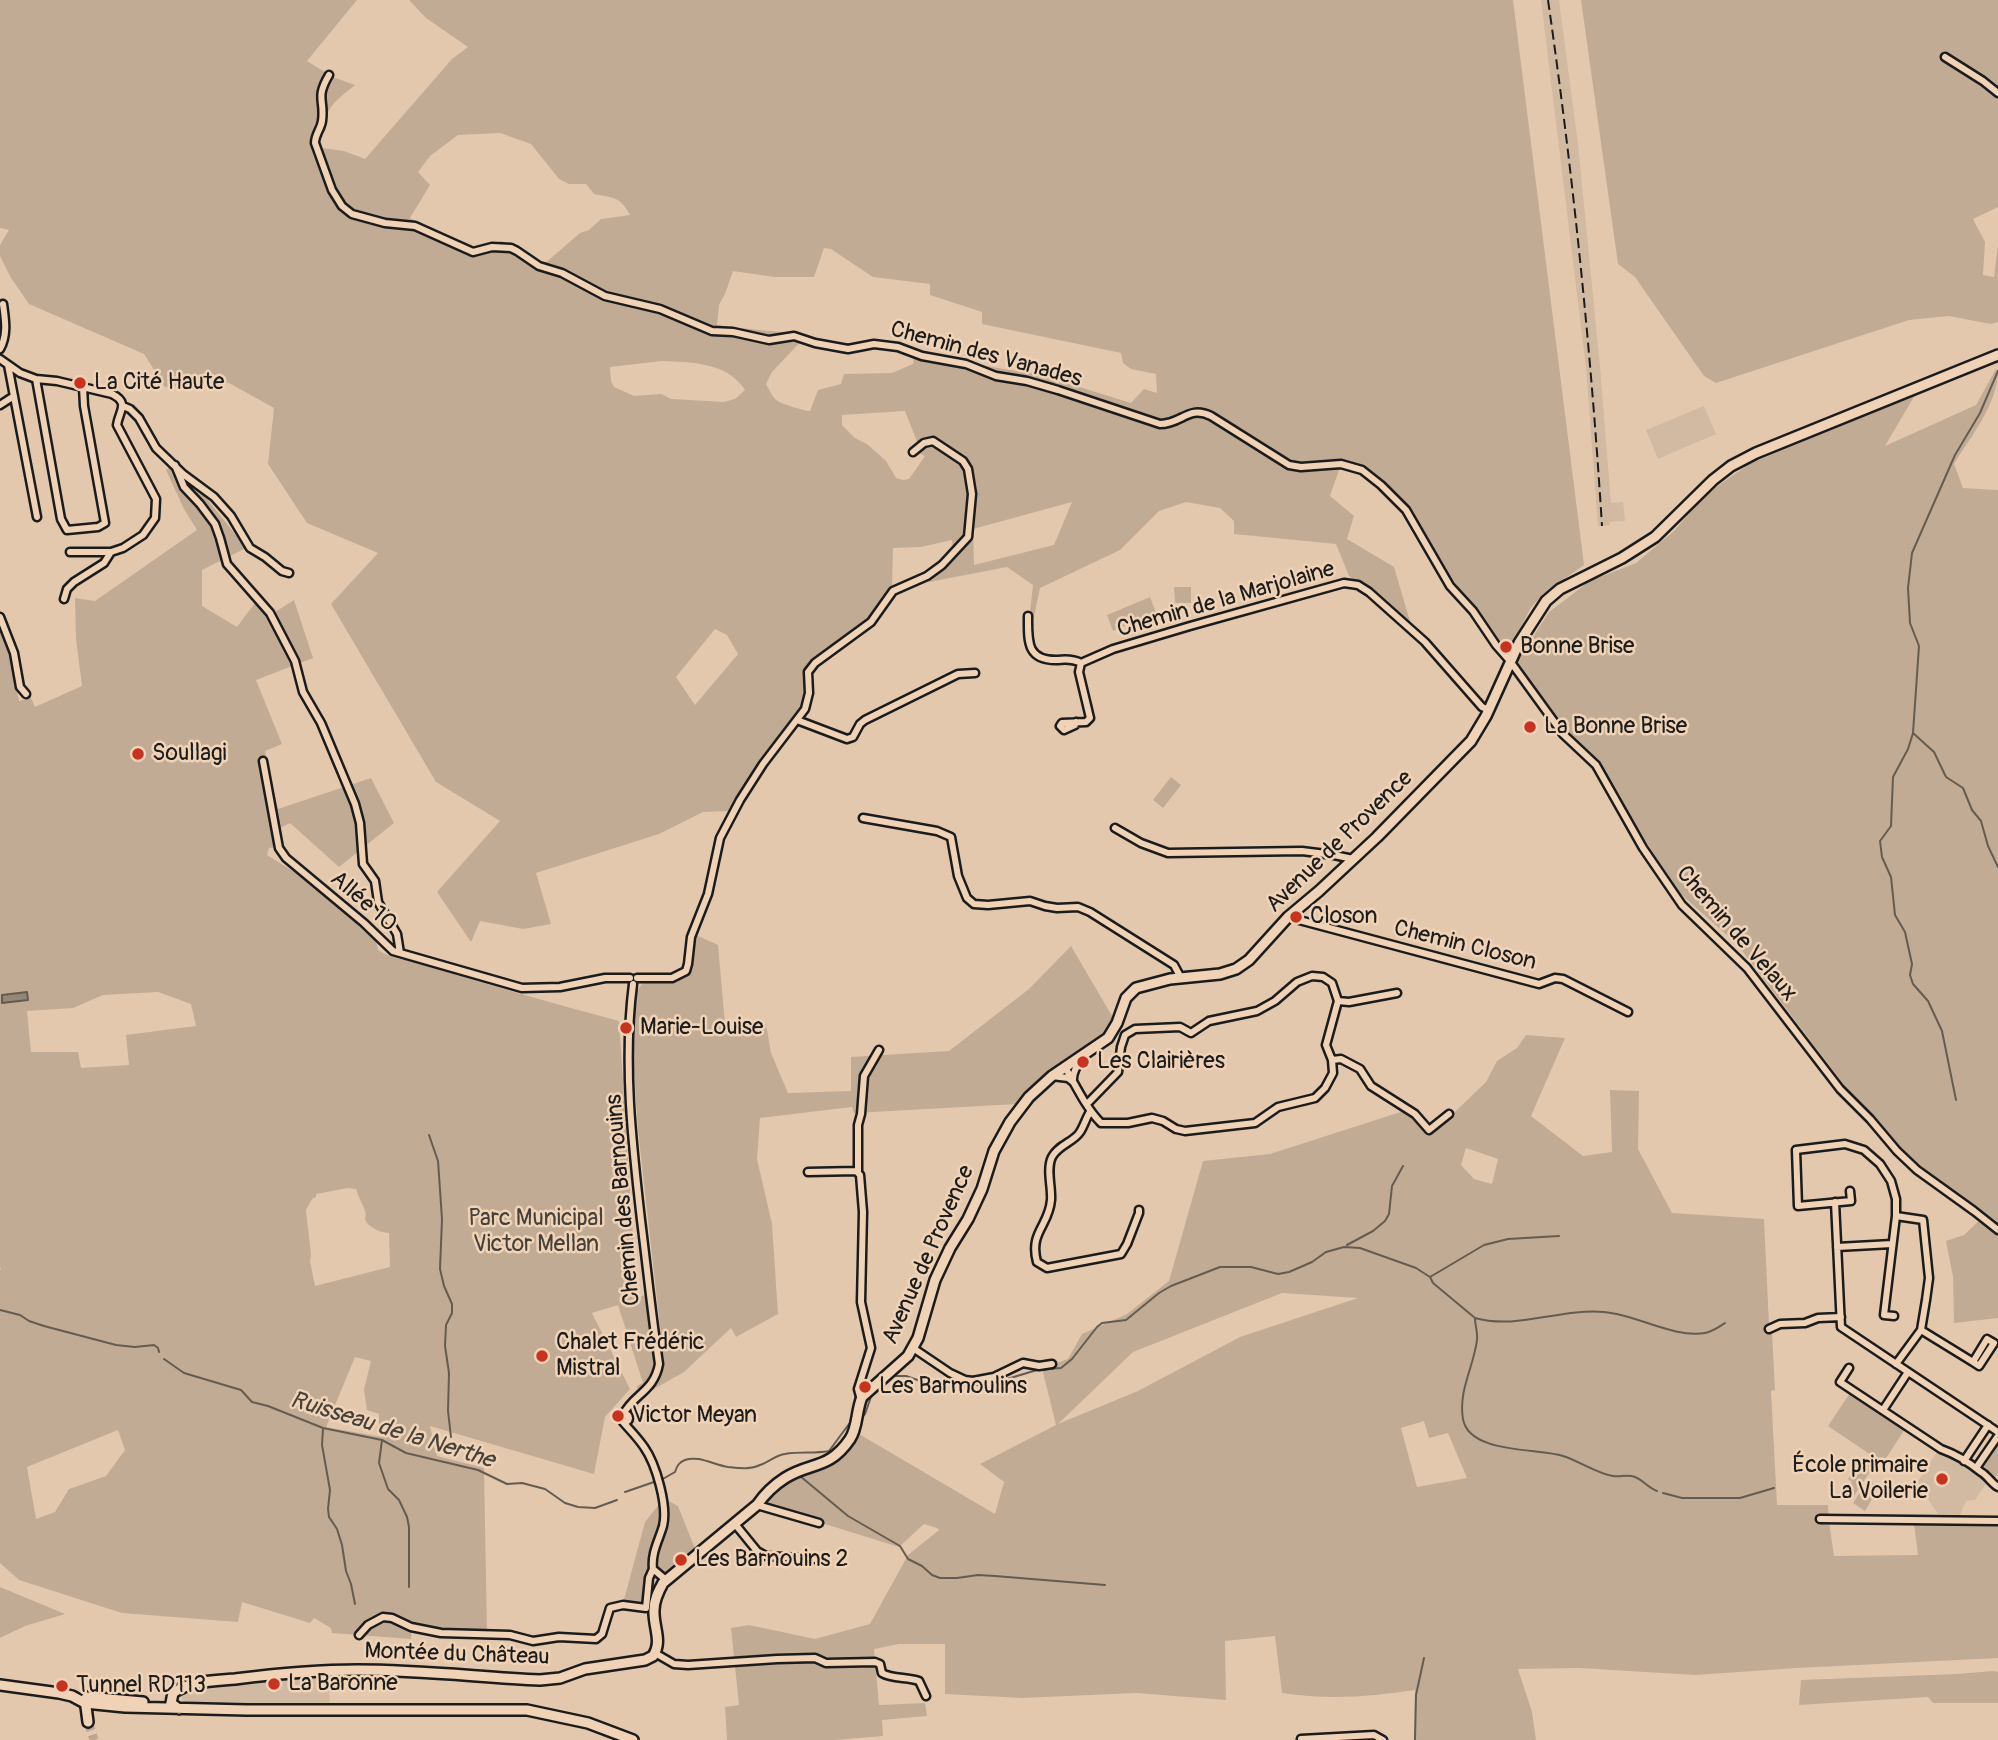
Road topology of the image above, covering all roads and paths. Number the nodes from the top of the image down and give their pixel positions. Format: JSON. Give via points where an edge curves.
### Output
{"nodes":[{"id":1,"x":1945,"y":57,"type":"dead end"},
{"id":2,"x":329,"y":75,"type":"dead end"},
{"id":3,"x":1998,"y":93,"type":"edge"},
{"id":4,"x":3,"y":303,"type":"dead end"},
{"id":5,"x":0,"y":349,"type":"edge"},
{"id":6,"x":1998,"y":355,"type":"edge"},
{"id":7,"x":0,"y":359,"type":"edge"},
{"id":8,"x":8,"y":365,"type":"junction"},
{"id":9,"x":36,"y":379,"type":"junction"},
{"id":10,"x":83,"y":387,"type":"junction"},
{"id":11,"x":14,"y":396,"type":"junction"},
{"id":12,"x":0,"y":405,"type":"edge"},
{"id":13,"x":123,"y":406,"type":"junction"},
{"id":14,"x":913,"y":452,"type":"dead end"},
{"id":15,"x":175,"y":465,"type":"junction"},
{"id":16,"x":37,"y":517,"type":"dead end"},
{"id":17,"x":70,"y":552,"type":"dead end"},
{"id":18,"x":111,"y":552,"type":"junction"},
{"id":19,"x":289,"y":573,"type":"dead end"},
{"id":20,"x":64,"y":599,"type":"dead end"},
{"id":21,"x":1028,"y":616,"type":"dead end"},
{"id":22,"x":0,"y":617,"type":"edge"},
{"id":23,"x":1510,"y":661,"type":"junction"},
{"id":24,"x":1081,"y":663,"type":"junction"},
{"id":25,"x":975,"y":673,"type":"dead end"},
{"id":26,"x":26,"y":694,"type":"dead end"},
{"id":27,"x":1489,"y":710,"type":"junction"},
{"id":28,"x":797,"y":720,"type":"junction"},
{"id":29,"x":1076,"y":722,"type":"dead end"},
{"id":30,"x":263,"y":761,"type":"dead end"},
{"id":31,"x":863,"y":818,"type":"dead end"},
{"id":32,"x":1115,"y":828,"type":"dead end"},
{"id":33,"x":1353,"y":859,"type":"junction"},
{"id":34,"x":1288,"y":917,"type":"junction"},
{"id":35,"x":400,"y":953,"type":"junction"},
{"id":36,"x":1181,"y":978,"type":"junction"},
{"id":37,"x":633,"y":980,"type":"junction"},
{"id":38,"x":1397,"y":993,"type":"dead end"},
{"id":39,"x":1339,"y":1001,"type":"junction"},
{"id":40,"x":1628,"y":1012,"type":"dead end"},
{"id":41,"x":879,"y":1050,"type":"dead end"},
{"id":42,"x":1085,"y":1055,"type":"junction"},
{"id":43,"x":1332,"y":1060,"type":"junction"},
{"id":44,"x":1065,"y":1067,"type":"junction"},
{"id":45,"x":1052,"y":1076,"type":"junction"},
{"id":46,"x":1073,"y":1082,"type":"junction"},
{"id":47,"x":1087,"y":1104,"type":"junction"},
{"id":48,"x":1090,"y":1112,"type":"junction"},
{"id":49,"x":1449,"y":1114,"type":"dead end"},
{"id":50,"x":858,"y":1171,"type":"junction"},
{"id":51,"x":808,"y":1172,"type":"dead end"},
{"id":52,"x":1850,"y":1191,"type":"dead end"},
{"id":53,"x":1835,"y":1202,"type":"junction"},
{"id":54,"x":1139,"y":1210,"type":"dead end"},
{"id":55,"x":1896,"y":1216,"type":"junction"},
{"id":56,"x":1998,"y":1230,"type":"edge"},
{"id":57,"x":1892,"y":1244,"type":"junction"},
{"id":58,"x":1837,"y":1247,"type":"junction"},
{"id":59,"x":1894,"y":1316,"type":"dead end"},
{"id":60,"x":1841,"y":1317,"type":"junction"},
{"id":61,"x":1769,"y":1329,"type":"dead end"},
{"id":62,"x":1921,"y":1330,"type":"junction"},
{"id":63,"x":913,"y":1348,"type":"junction"},
{"id":64,"x":1973,"y":1362,"type":"dead end"},
{"id":65,"x":1052,"y":1364,"type":"dead end"},
{"id":66,"x":1896,"y":1364,"type":"junction"},
{"id":67,"x":1849,"y":1368,"type":"dead end"},
{"id":68,"x":1908,"y":1372,"type":"junction"},
{"id":69,"x":861,"y":1400,"type":"junction"},
{"id":70,"x":1883,"y":1410,"type":"junction"},
{"id":71,"x":1995,"y":1429,"type":"edge"},
{"id":72,"x":1964,"y":1461,"type":"junction"},
{"id":73,"x":1976,"y":1468,"type":"junction"},
{"id":74,"x":1998,"y":1487,"type":"edge"},
{"id":75,"x":757,"y":1506,"type":"junction"},
{"id":76,"x":1820,"y":1519,"type":"dead end"},
{"id":77,"x":1998,"y":1521,"type":"edge"},
{"id":78,"x":819,"y":1523,"type":"dead end"},
{"id":79,"x":735,"y":1524,"type":"junction"},
{"id":80,"x":817,"y":1559,"type":"dead end"},
{"id":81,"x":653,"y":1569,"type":"junction"},
{"id":82,"x":666,"y":1580,"type":"junction"},
{"id":83,"x":359,"y":1635,"type":"dead end"},
{"id":84,"x":655,"y":1653,"type":"junction"},
{"id":85,"x":0,"y":1682,"type":"edge"},
{"id":86,"x":926,"y":1696,"type":"dead end"},
{"id":87,"x":85,"y":1700,"type":"junction"},
{"id":88,"x":172,"y":1705,"type":"junction"},
{"id":89,"x":88,"y":1722,"type":"tunnel mouth"},
{"id":90,"x":1301,"y":1739,"type":"edge"},
{"id":91,"x":633,"y":1740,"type":"edge"},
{"id":92,"x":1383,"y":1740,"type":"edge"}],
"edges":[{"from":1,"to":3,"type":"street"},
{"from":2,"to":23,"type":"street","name":"Chemin des Vanades","via":[[320,96],[322,121],[315,143],[332,190],[352,214],[415,226],[473,252],[511,248],[538,266],[605,296],[660,309],[712,331],[769,340],[794,336],[848,349],[874,344],[898,347],[1037,384],[1160,424],[1200,412],[1289,465],[1341,464],[1362,470],[1406,510],[1450,586]]},
{"from":4,"to":5,"type":"street","via":[[5,333]]},
{"from":6,"to":23,"type":"street","name":"Avenue de Provence","via":[[1731,466],[1655,537],[1552,596],[1538,611]]},
{"from":7,"to":8,"type":"street"},
{"from":8,"to":9,"type":"street"},
{"from":8,"to":11,"type":"street"},
{"from":9,"to":10,"type":"street"},
{"from":9,"to":10,"type":"street","via":[[61,519],[67,530],[105,523]]},
{"from":10,"to":13,"type":"street","via":[[116,395]]},
{"from":11,"to":12,"type":"street"},
{"from":11,"to":16,"type":"street"},
{"from":13,"to":15,"type":"street","via":[[136,414],[153,443]]},
{"from":13,"to":18,"type":"street","via":[[117,425],[151,488],[157,509],[143,535]]},
{"from":14,"to":28,"type":"street","via":[[933,441],[967,466],[972,494],[968,537],[927,576],[893,592],[872,622],[815,663],[808,672],[805,709]]},
{"from":15,"to":19,"type":"street","via":[[214,497],[250,548]]},
{"from":15,"to":35,"type":"street","via":[[184,487],[215,524],[227,564],[270,612],[295,662],[303,692],[355,804],[363,864],[375,881],[378,902],[397,934]]},
{"from":17,"to":18,"type":"street"},
{"from":18,"to":20,"type":"street","via":[[104,563],[67,589]]},
{"from":21,"to":24,"type":"street","via":[[1030,648],[1035,655],[1043,660]]},
{"from":22,"to":26,"type":"street"},
{"from":23,"to":27,"type":"street","name":"Avenue de Provence"},
{"from":23,"to":56,"type":"street","name":"Chemin de Velaux","via":[[1563,734],[1596,765],[1682,905],[1747,968],[1840,1089],[1897,1151]]},
{"from":24,"to":27,"type":"street","name":"Chemin de la Marjolaine","via":[[1190,626],[1351,583],[1369,592],[1425,642]]},
{"from":24,"to":29,"type":"street","via":[[1090,718]]},
{"from":25,"to":28,"type":"street","via":[[958,674],[886,710],[860,724],[847,739]]},
{"from":27,"to":33,"type":"street","name":"Avenue de Provence","via":[[1471,741]]},
{"from":28,"to":37,"type":"street","via":[[763,764],[724,829],[685,971],[672,978]]},
{"from":30,"to":35,"type":"street","name":"Allée 10","via":[[282,853],[388,948]]},
{"from":31,"to":36,"type":"street","via":[[951,837],[958,876],[974,904],[1030,901],[1057,908],[1077,907],[1174,965]]},
{"from":32,"to":33,"type":"street","via":[[1168,853],[1302,851]]},
{"from":33,"to":34,"type":"street","name":"Avenue de Provence"},
{"from":34,"to":36,"type":"street","name":"Avenue de Provence","via":[[1236,969]]},
{"from":34,"to":40,"type":"street","name":"Chemin Closon","via":[[1539,984],[1560,978]]},
{"from":35,"to":37,"type":"street","name":"Allée 10","via":[[522,988],[560,987],[605,978]]},
{"from":36,"to":42,"type":"street","name":"Avenue de Provence","via":[[1136,988],[1126,998],[1108,1038]]},
{"from":37,"to":81,"type":"street","name":"Chemin des Barnouins","via":[[631,1123],[659,1363],[657,1376],[625,1419],[646,1448],[664,1500],[666,1513]]},
{"from":38,"to":39,"type":"street"},
{"from":39,"to":43,"type":"street","via":[[1326,1045]]},
{"from":39,"to":47,"type":"street","via":[[1332,983],[1312,976],[1257,1011],[1209,1021],[1191,1033],[1180,1027],[1135,1029],[1125,1035],[1118,1072]]},
{"from":41,"to":50,"type":"street","via":[[864,1076]]},
{"from":42,"to":44,"type":"street","name":"Avenue de Provence"},
{"from":42,"to":46,"type":"street","via":[[1075,1068]]},
{"from":43,"to":48,"type":"street","via":[[1332,1077],[1315,1098],[1278,1107],[1255,1123],[1185,1131],[1152,1118],[1101,1123]]},
{"from":43,"to":49,"type":"street","via":[[1341,1059],[1360,1069],[1371,1086],[1415,1114],[1429,1130]]},
{"from":44,"to":45,"type":"street","name":"Avenue de Provence"},
{"from":44,"to":46,"type":"street"},
{"from":45,"to":46,"type":"street"},
{"from":45,"to":63,"type":"street","name":"Avenue de Provence","via":[[1029,1097],[994,1151],[982,1189],[935,1280]]},
{"from":46,"to":47,"type":"street"},
{"from":47,"to":48,"type":"street"},
{"from":48,"to":54,"type":"street","via":[[1080,1134],[1051,1158],[1051,1201],[1036,1237],[1037,1262],[1047,1268],[1121,1254]]},
{"from":50,"to":51,"type":"street"},
{"from":50,"to":69,"type":"street","via":[[863,1212],[861,1302],[871,1348],[858,1389]]},
{"from":52,"to":53,"type":"street","via":[[1851,1201]]},
{"from":53,"to":55,"type":"street","via":[[1798,1206],[1796,1150],[1844,1144],[1864,1150],[1891,1181]]},
{"from":53,"to":58,"type":"street"},
{"from":55,"to":57,"type":"street"},
{"from":55,"to":62,"type":"street","via":[[1923,1220],[1928,1278]]},
{"from":57,"to":58,"type":"street"},
{"from":57,"to":59,"type":"street","via":[[1884,1315]]},
{"from":58,"to":60,"type":"street"},
{"from":60,"to":61,"type":"street"},
{"from":60,"to":66,"type":"street","via":[[1841,1327]]},
{"from":62,"to":64,"type":"street"},
{"from":62,"to":66,"type":"street"},
{"from":63,"to":65,"type":"street","via":[[950,1373],[973,1381],[1023,1363]]},
{"from":63,"to":69,"type":"street","name":"Avenue de Provence"},
{"from":66,"to":68,"type":"street"},
{"from":67,"to":70,"type":"street","via":[[1840,1382]]},
{"from":68,"to":70,"type":"street"},
{"from":68,"to":71,"type":"street"},
{"from":69,"to":75,"type":"street","via":[[856,1427],[842,1449],[830,1460],[785,1478]]},
{"from":70,"to":72,"type":"street"},
{"from":71,"to":72,"type":"street"},
{"from":71,"to":73,"type":"street"},
{"from":72,"to":73,"type":"street"},
{"from":73,"to":74,"type":"street"},
{"from":75,"to":78,"type":"street"},
{"from":75,"to":79,"type":"street"},
{"from":76,"to":77,"type":"street"},
{"from":79,"to":80,"type":"street","via":[[765,1556]]},
{"from":79,"to":82,"type":"street"},
{"from":81,"to":82,"type":"street"},
{"from":81,"to":83,"type":"street","name":"Chemin des Barnouins","via":[[646,1608],[610,1608],[596,1639],[533,1641],[510,1635],[441,1633],[383,1617]]},
{"from":82,"to":84,"type":"street","via":[[654,1607],[659,1642]]},
{"from":84,"to":86,"type":"street","via":[[674,1664],[688,1665],[815,1658],[826,1663],[875,1662],[887,1676],[919,1681]]},
{"from":84,"to":88,"type":"street","name":"Montée du Château","via":[[645,1660],[540,1680],[354,1670],[248,1677],[190,1684],[173,1693]]},
{"from":85,"to":87,"type":"street"},
{"from":87,"to":88,"type":"street"},
{"from":87,"to":88,"type":"street","via":[[125,1707]]},
{"from":87,"to":89,"type":"street"},
{"from":88,"to":91,"type":"street","via":[[527,1710],[588,1723]]},
{"from":90,"to":92,"type":"street","via":[[1374,1735]]}]}
